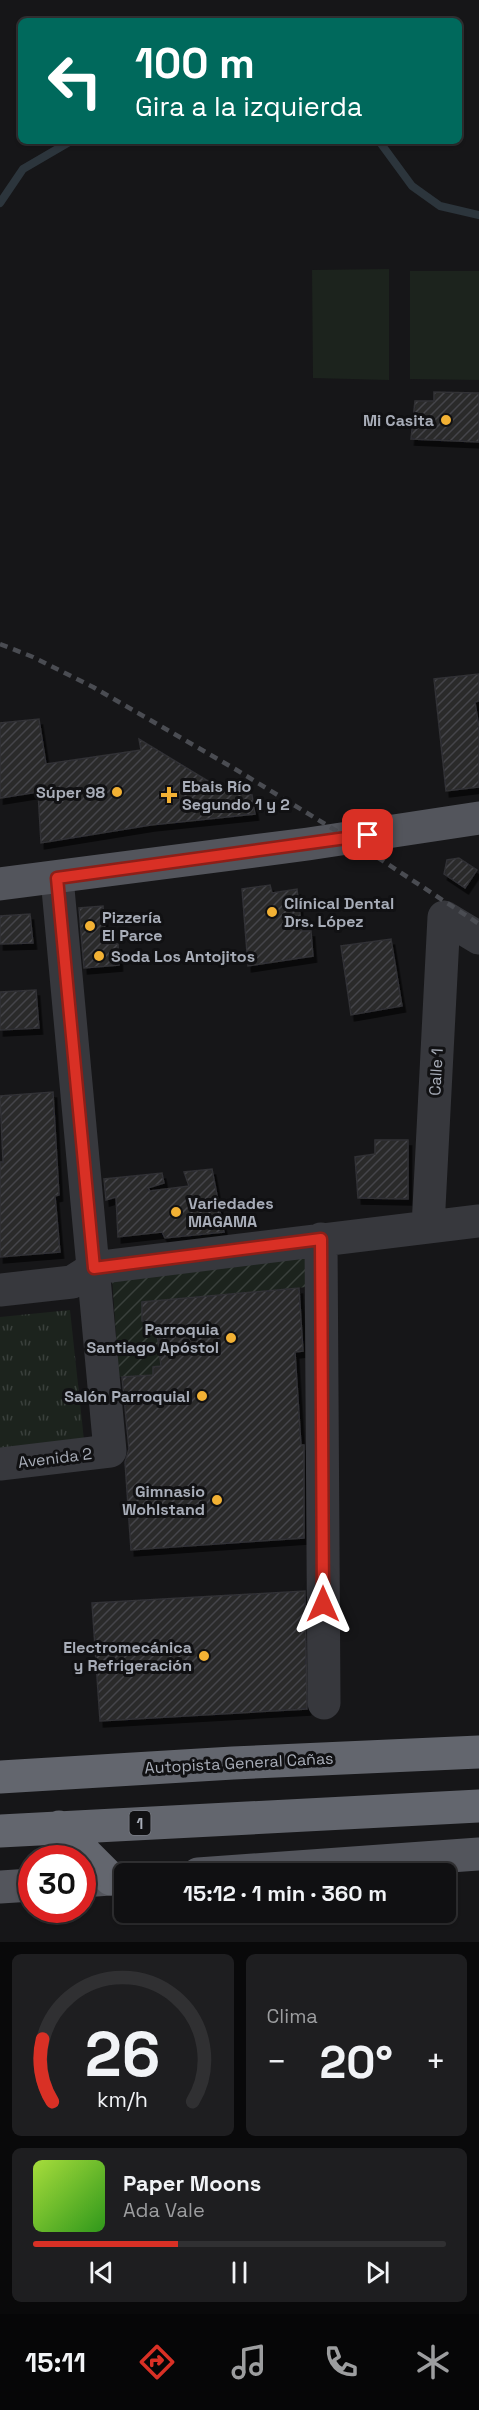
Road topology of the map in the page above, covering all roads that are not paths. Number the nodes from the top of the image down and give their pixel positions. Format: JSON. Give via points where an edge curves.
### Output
{"nodes":[{"id":1,"x":479,"y":818,"type":"edge"},
{"id":2,"x":57,"y":878,"type":"junction"},
{"id":3,"x":0,"y":884,"type":"edge"},
{"id":4,"x":479,"y":938,"type":"edge"},
{"id":5,"x":479,"y":1221,"type":"edge"},
{"id":6,"x":428,"y":1227,"type":"junction"},
{"id":7,"x":321,"y":1239,"type":"junction"},
{"id":8,"x":94,"y":1268,"type":"junction"},
{"id":9,"x":0,"y":1290,"type":"edge"},
{"id":10,"x":0,"y":1464,"type":"edge"},
{"id":11,"x":324,"y":1703,"type":"dead end"},
{"id":12,"x":479,"y":1752,"type":"edge"},
{"id":13,"x":0,"y":1777,"type":"edge"},
{"id":14,"x":479,"y":1806,"type":"edge"},
{"id":15,"x":59,"y":1827,"type":"junction"},
{"id":16,"x":0,"y":1831,"type":"edge"},
{"id":17,"x":479,"y":1854,"type":"edge"},
{"id":18,"x":353,"y":1863,"type":"edge"},
{"id":19,"x":106,"y":1880,"type":"edge"},
{"id":20,"x":18,"y":1886,"type":"edge"},
{"id":21,"x":0,"y":1887,"type":"edge"}],
"edges":[{"from":1,"to":2,"type":"main road"},
{"from":2,"to":3,"type":"main road"},
{"from":2,"to":8,"type":"street"},
{"from":4,"to":6,"type":"street","name":"Calle 1","via":[[444,917]]},
{"from":5,"to":6,"type":"street"},
{"from":6,"to":7,"type":"street"},
{"from":7,"to":8,"type":"street"},
{"from":7,"to":11,"type":"street"},
{"from":8,"to":9,"type":"street","via":[[72,1282]]},
{"from":8,"to":10,"type":"street","name":"Avenida 2","via":[[110,1451]]},
{"from":12,"to":13,"type":"highway","name":"Autopista General Cañas"},
{"from":14,"to":15,"type":"highway","number":"1"},
{"from":15,"to":16,"type":"highway","number":"1"},
{"from":15,"to":19,"type":"highway"},
{"from":17,"to":18,"type":"main road"},
{"from":20,"to":21,"type":"main road"}]}
